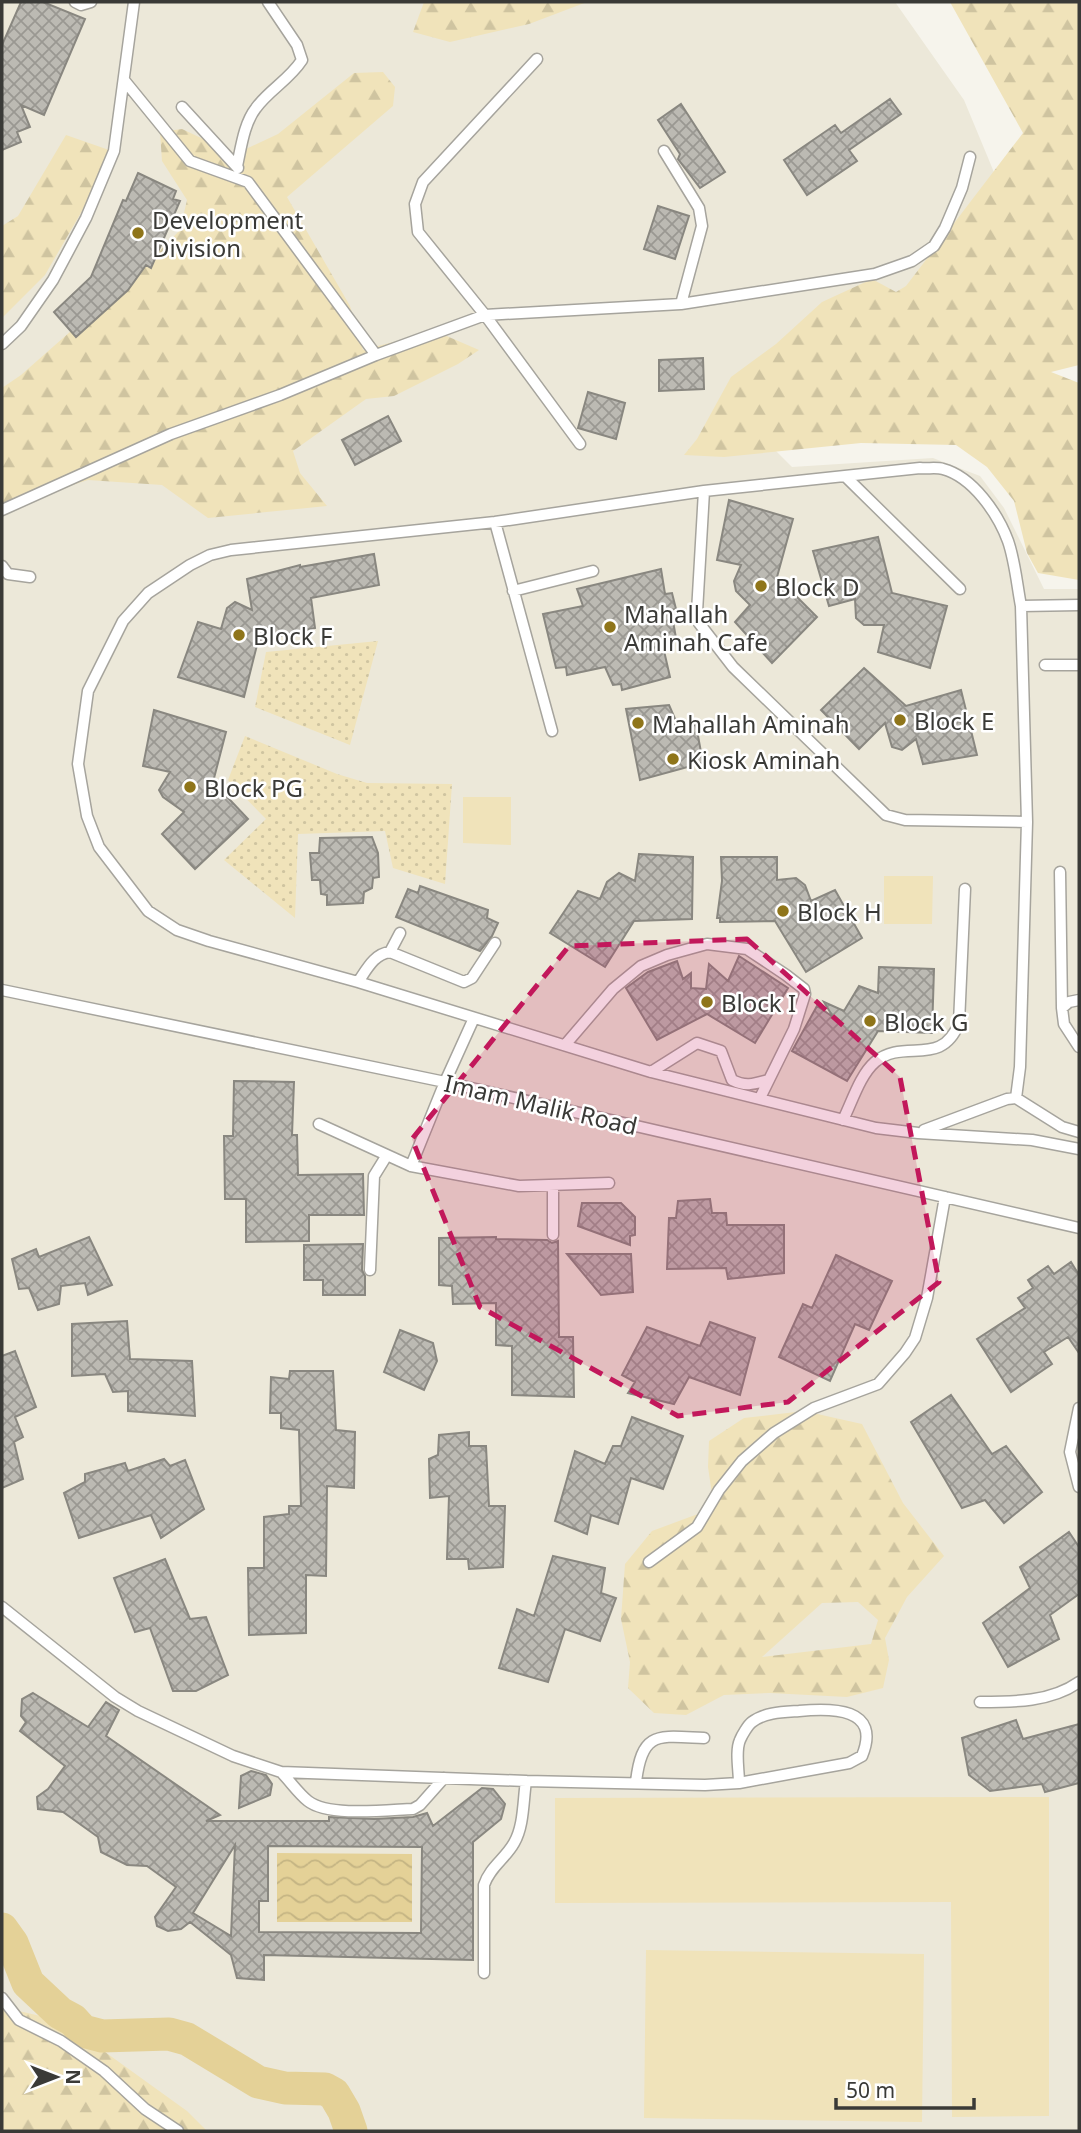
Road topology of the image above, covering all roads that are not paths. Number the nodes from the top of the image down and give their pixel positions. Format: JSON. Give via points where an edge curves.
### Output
{"nodes":[{"id":1,"x":75,"y":2,"type":"edge"},
{"id":2,"x":90,"y":2,"type":"edge"},
{"id":3,"x":134,"y":2,"type":"edge"},
{"id":4,"x":268,"y":2,"type":"edge"},
{"id":5,"x":537,"y":59,"type":"dead end"},
{"id":6,"x":124,"y":80,"type":"junction"},
{"id":7,"x":181,"y":107,"type":"dead end"},
{"id":8,"x":664,"y":151,"type":"dead end"},
{"id":9,"x":970,"y":157,"type":"dead end"},
{"id":10,"x":237,"y":166,"type":"junction"},
{"id":11,"x":248,"y":182,"type":"junction"},
{"id":12,"x":681,"y":304,"type":"junction"},
{"id":13,"x":485,"y":315,"type":"junction"},
{"id":14,"x":2,"y":344,"type":"edge"},
{"id":15,"x":376,"y":355,"type":"junction"},
{"id":16,"x":580,"y":444,"type":"dead end"},
{"id":17,"x":847,"y":478,"type":"junction"},
{"id":18,"x":704,"y":491,"type":"junction"},
{"id":19,"x":2,"y":510,"type":"edge"},
{"id":20,"x":495,"y":522,"type":"junction"},
{"id":21,"x":2,"y":566,"type":"edge"},
{"id":22,"x":593,"y":571,"type":"dead end"},
{"id":23,"x":30,"y":577,"type":"dead end"},
{"id":24,"x":960,"y":589,"type":"dead end"},
{"id":25,"x":513,"y":591,"type":"junction"},
{"id":26,"x":1079,"y":605,"type":"edge"},
{"id":27,"x":1021,"y":606,"type":"junction"},
{"id":28,"x":1045,"y":665,"type":"dead end"},
{"id":29,"x":1079,"y":665,"type":"edge"},
{"id":30,"x":552,"y":732,"type":"dead end"},
{"id":31,"x":1027,"y":821,"type":"junction"},
{"id":32,"x":1060,"y":872,"type":"dead end"},
{"id":33,"x":965,"y":889,"type":"dead end"},
{"id":34,"x":400,"y":933,"type":"dead end"},
{"id":35,"x":495,"y":943,"type":"dead end"},
{"id":36,"x":390,"y":952,"type":"junction"},
{"id":37,"x":358,"y":982,"type":"junction"},
{"id":38,"x":2,"y":990,"type":"edge"},
{"id":39,"x":1079,"y":1000,"type":"edge"},
{"id":40,"x":1062,"y":1008,"type":"junction"},
{"id":41,"x":474,"y":1018,"type":"junction"},
{"id":42,"x":565,"y":1045,"type":"junction"},
{"id":43,"x":1079,"y":1047,"type":"edge"},
{"id":44,"x":651,"y":1072,"type":"junction"},
{"id":45,"x":768,"y":1080,"type":"junction"},
{"id":46,"x":445,"y":1082,"type":"junction"},
{"id":47,"x":760,"y":1098,"type":"junction"},
{"id":48,"x":1016,"y":1098,"type":"junction"},
{"id":49,"x":843,"y":1120,"type":"junction"},
{"id":50,"x":319,"y":1124,"type":"dead end"},
{"id":51,"x":1079,"y":1132,"type":"edge"},
{"id":52,"x":918,"y":1133,"type":"junction"},
{"id":53,"x":1079,"y":1149,"type":"edge"},
{"id":54,"x":387,"y":1155,"type":"junction"},
{"id":55,"x":411,"y":1166,"type":"junction"},
{"id":56,"x":609,"y":1183,"type":"dead end"},
{"id":57,"x":553,"y":1185,"type":"junction"},
{"id":58,"x":945,"y":1198,"type":"junction"},
{"id":59,"x":1079,"y":1228,"type":"edge"},
{"id":60,"x":552,"y":1235,"type":"dead end"},
{"id":61,"x":370,"y":1269,"type":"dead end"},
{"id":62,"x":1079,"y":1408,"type":"edge"},
{"id":63,"x":1079,"y":1487,"type":"edge"},
{"id":64,"x":649,"y":1562,"type":"dead end"},
{"id":65,"x":2,"y":1607,"type":"edge"},
{"id":66,"x":1079,"y":1682,"type":"edge"},
{"id":67,"x":980,"y":1702,"type":"dead end"},
{"id":68,"x":704,"y":1738,"type":"dead end"},
{"id":69,"x":282,"y":1772,"type":"junction"},
{"id":70,"x":444,"y":1778,"type":"junction"},
{"id":71,"x":526,"y":1781,"type":"junction"},
{"id":72,"x":636,"y":1782,"type":"junction"},
{"id":73,"x":739,"y":1783,"type":"junction"},
{"id":74,"x":484,"y":1973,"type":"dead end"},
{"id":75,"x":2,"y":1998,"type":"edge"},
{"id":76,"x":178,"y":2131,"type":"edge"}],
"edges":[{"from":1,"to":2,"type":"lane"},
{"from":3,"to":6,"type":"lane"},
{"from":4,"to":10,"type":"lane","via":[[302,60],[255,108]]},
{"from":5,"to":13,"type":"lane","via":[[423,182],[415,204],[418,232]]},
{"from":6,"to":11,"type":"lane","via":[[190,161]]},
{"from":6,"to":14,"type":"lane","via":[[114,152],[86,218],[53,280],[21,326]]},
{"from":7,"to":10,"type":"lane"},
{"from":8,"to":12,"type":"lane","via":[[699,208],[702,226]]},
{"from":9,"to":12,"type":"lane","via":[[945,228],[934,246],[912,261],[876,274]]},
{"from":10,"to":11,"type":"lane"},
{"from":11,"to":15,"type":"lane"},
{"from":12,"to":13,"type":"lane"},
{"from":13,"to":15,"type":"lane"},
{"from":13,"to":16,"type":"lane"},
{"from":15,"to":19,"type":"lane","via":[[171,434]]},
{"from":17,"to":18,"type":"lane"},
{"from":17,"to":24,"type":"lane"},
{"from":17,"to":27,"type":"lane","via":[[920,468],[942,469],[960,477],[993,513],[1008,542]]},
{"from":18,"to":20,"type":"lane"},
{"from":18,"to":31,"type":"lane","via":[[696,612],[699,623],[733,667],[886,815],[905,820]]},
{"from":20,"to":25,"type":"lane"},
{"from":20,"to":37,"type":"lane","via":[[210,555],[148,593],[123,621],[88,691],[78,764],[87,816],[99,848],[148,911],[177,930]]},
{"from":21,"to":23,"type":"lane","via":[[8,574]]},
{"from":22,"to":25,"type":"lane"},
{"from":25,"to":30,"type":"lane"},
{"from":26,"to":27,"type":"lane"},
{"from":27,"to":31,"type":"lane"},
{"from":28,"to":29,"type":"lane"},
{"from":31,"to":48,"type":"lane"},
{"from":32,"to":40,"type":"lane"},
{"from":33,"to":49,"type":"lane","via":[[959,1023],[954,1036],[930,1050],[891,1053],[875,1062]]},
{"from":34,"to":36,"type":"lane"},
{"from":35,"to":36,"type":"lane","via":[[472,978],[464,982]]},
{"from":36,"to":37,"type":"lane","via":[[374,959]]},
{"from":37,"to":41,"type":"lane"},
{"from":38,"to":46,"type":"lane","name":"Imam Malik Road"},
{"from":39,"to":40,"type":"lane"},
{"from":40,"to":43,"type":"lane","via":[[1064,1024]]},
{"from":41,"to":42,"type":"lane"},
{"from":41,"to":46,"type":"lane"},
{"from":42,"to":44,"type":"lane"},
{"from":42,"to":45,"type":"lane","via":[[613,989],[641,966],[707,944],[747,948],[805,994],[794,1030]]},
{"from":44,"to":45,"type":"lane","via":[[697,1043],[722,1051],[732,1080],[752,1085]]},
{"from":44,"to":47,"type":"lane"},
{"from":45,"to":47,"type":"lane"},
{"from":46,"to":55,"type":"lane"},
{"from":46,"to":58,"type":"lane","name":"Imam Malik Road"},
{"from":47,"to":49,"type":"lane"},
{"from":48,"to":51,"type":"lane","via":[[1062,1127]]},
{"from":48,"to":52,"type":"lane"},
{"from":49,"to":52,"type":"lane"},
{"from":50,"to":54,"type":"lane"},
{"from":52,"to":53,"type":"lane","via":[[1032,1140]]},
{"from":54,"to":55,"type":"lane"},
{"from":54,"to":61,"type":"lane","via":[[374,1176]]},
{"from":55,"to":57,"type":"lane","via":[[519,1186]]},
{"from":56,"to":57,"type":"lane"},
{"from":57,"to":60,"type":"lane"},
{"from":58,"to":59,"type":"lane","name":"Imam Malik Road"},
{"from":58,"to":64,"type":"lane","via":[[928,1298],[905,1353],[878,1384],[814,1408],[774,1433],[741,1461],[696,1527]]},
{"from":62,"to":63,"type":"lane","via":[[1070,1452]]},
{"from":65,"to":69,"type":"lane","via":[[138,1711],[233,1756]]},
{"from":66,"to":67,"type":"lane","via":[[1063,1694]]},
{"from":68,"to":72,"type":"lane","via":[[657,1738],[644,1747]]},
{"from":69,"to":70,"type":"lane"},
{"from":69,"to":70,"type":"lane","via":[[308,1801],[339,1810],[413,1808]]},
{"from":70,"to":71,"type":"lane"},
{"from":71,"to":72,"type":"lane"},
{"from":71,"to":74,"type":"lane","via":[[519,1834],[484,1885]]},
{"from":72,"to":73,"type":"lane"},
{"from":73,"to":73,"type":"lane","via":[[849,1763],[862,1756],[867,1745],[860,1719],[827,1708],[773,1713],[752,1722],[739,1741]]},
{"from":75,"to":76,"type":"lane","via":[[19,2020],[61,2041],[104,2071],[145,2109]]}]}
